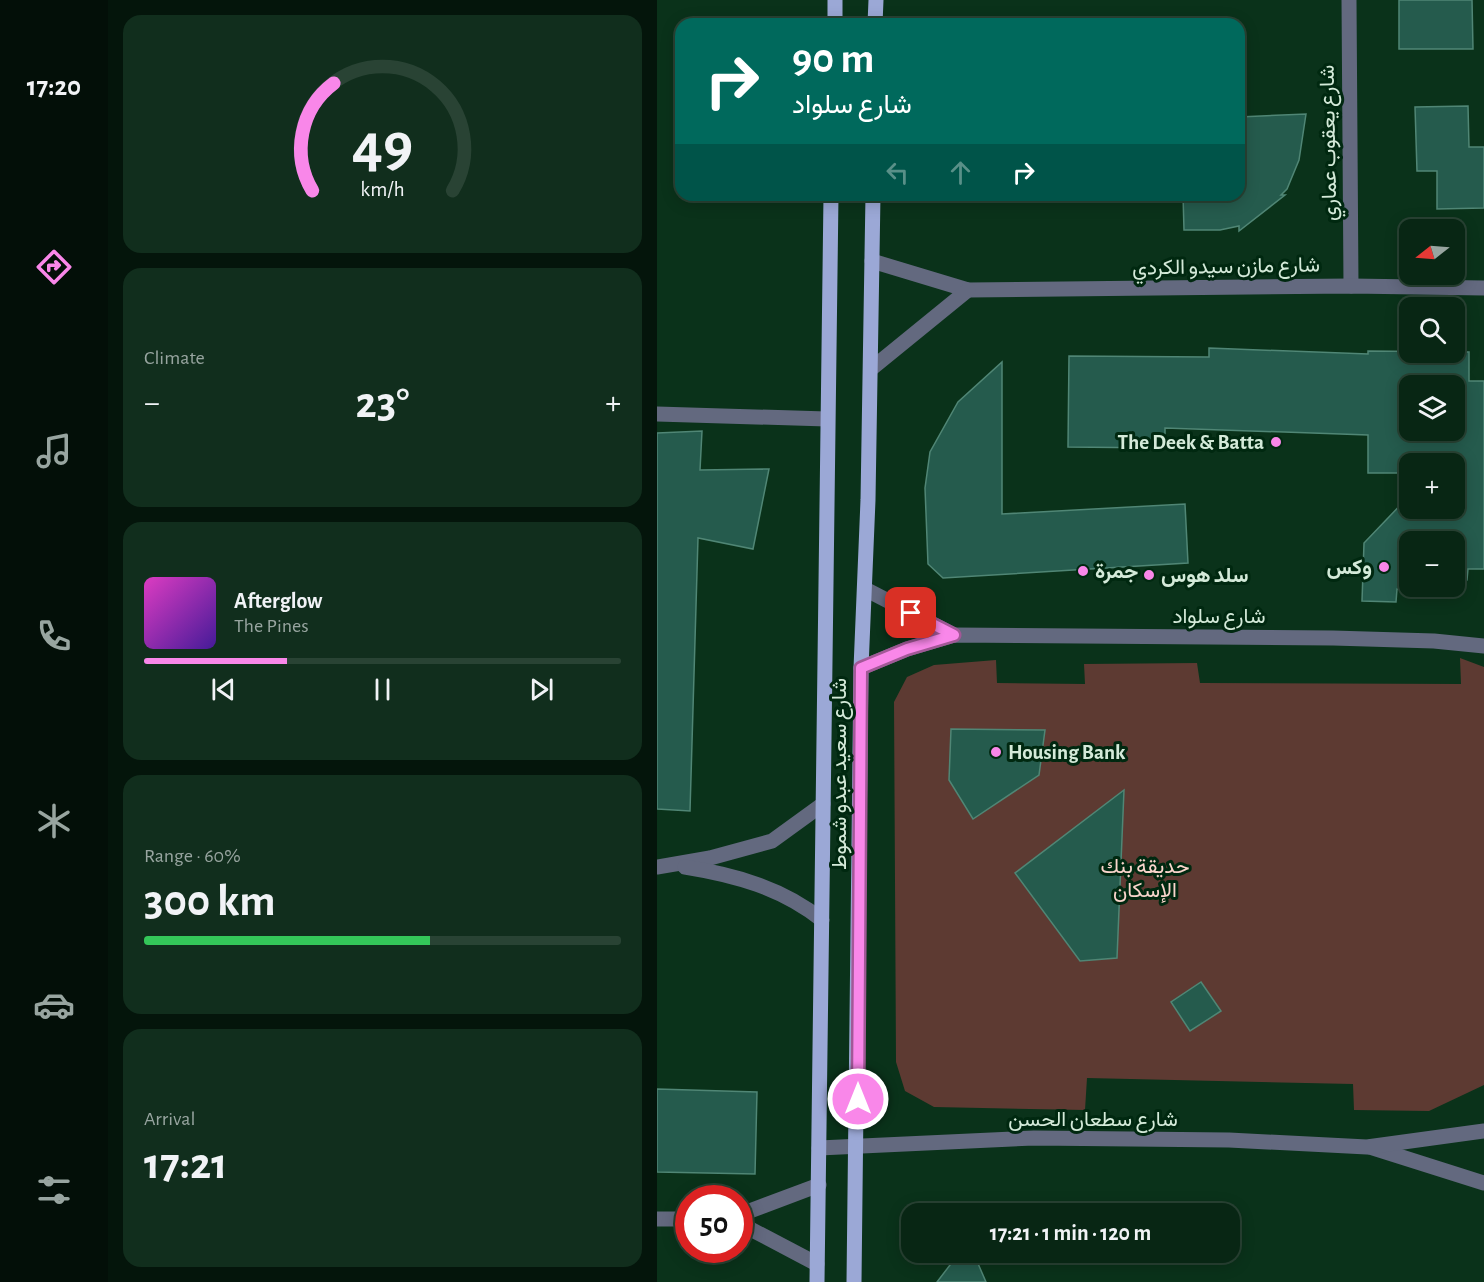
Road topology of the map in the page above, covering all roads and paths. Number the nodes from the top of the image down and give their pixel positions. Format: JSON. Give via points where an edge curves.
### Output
{"nodes":[{"id":1,"x":835,"y":0,"type":"edge"},
{"id":2,"x":876,"y":0,"type":"edge"},
{"id":3,"x":1349,"y":0,"type":"edge"},
{"id":4,"x":835,"y":18,"type":"edge"},
{"id":5,"x":875,"y":18,"type":"edge"},
{"id":6,"x":831,"y":201,"type":"edge"},
{"id":7,"x":873,"y":201,"type":"edge"},
{"id":8,"x":872,"y":261,"type":"junction"},
{"id":9,"x":1351,"y":286,"type":"junction"},
{"id":10,"x":1484,"y":288,"type":"edge"},
{"id":11,"x":968,"y":290,"type":"junction"},
{"id":12,"x":871,"y":369,"type":"junction"},
{"id":13,"x":657,"y":414,"type":"edge"},
{"id":14,"x":827,"y":419,"type":"junction"},
{"id":15,"x":865,"y":589,"type":"junction"},
{"id":16,"x":954,"y":635,"type":"junction"},
{"id":17,"x":1484,"y":646,"type":"edge"},
{"id":18,"x":861,"y":668,"type":"junction"},
{"id":19,"x":823,"y":804,"type":"junction"},
{"id":20,"x":676,"y":865,"type":"junction"},
{"id":21,"x":657,"y":867,"type":"edge"},
{"id":22,"x":822,"y":920,"type":"junction"},
{"id":23,"x":1484,"y":1131,"type":"edge"},
{"id":24,"x":858,"y":1147,"type":"junction"},
{"id":25,"x":1367,"y":1147,"type":"junction"},
{"id":26,"x":819,"y":1148,"type":"junction"},
{"id":27,"x":1484,"y":1182,"type":"edge"},
{"id":28,"x":819,"y":1185,"type":"junction"},
{"id":29,"x":753,"y":1210,"type":"edge"},
{"id":30,"x":657,"y":1219,"type":"edge"},
{"id":31,"x":675,"y":1219,"type":"edge"},
{"id":32,"x":753,"y":1230,"type":"edge"},
{"id":33,"x":817,"y":1264,"type":"junction"},
{"id":34,"x":817,"y":1282,"type":"edge"},
{"id":35,"x":855,"y":1282,"type":"edge"}],
"edges":[{"from":1,"to":4,"type":"main road"},
{"from":2,"to":5,"type":"main road"},
{"from":3,"to":9,"type":"street","name":"شارع يعقوب عماري"},
{"from":6,"to":14,"type":"main road","name":"شارع سعيد عبدو شموط"},
{"from":7,"to":8,"type":"main road","name":"شارع سعيد عبدو شموط"},
{"from":8,"to":11,"type":"street","name":"شارع مازن سيدو الكردي"},
{"from":8,"to":12,"type":"main road","name":"شارع سعيد عبدو شموط"},
{"from":9,"to":10,"type":"street","name":"شارع مازن سيدو الكردي"},
{"from":9,"to":11,"type":"street","name":"شارع مازن سيدو الكردي"},
{"from":11,"to":12,"type":"street"},
{"from":12,"to":15,"type":"main road","name":"شارع سعيد عبدو شموط"},
{"from":13,"to":14,"type":"street"},
{"from":14,"to":19,"type":"main road","name":"شارع سعيد عبدو شموط"},
{"from":15,"to":16,"type":"street","name":"شارع سلواد"},
{"from":15,"to":18,"type":"main road","name":"شارع سعيد عبدو شموط"},
{"from":16,"to":17,"type":"street","name":"شارع سلواد","via":[[1333,638]]},
{"from":16,"to":18,"type":"street","name":"شارع سلواد"},
{"from":18,"to":24,"type":"main road","name":"شارع سعيد عبدو شموط"},
{"from":19,"to":20,"type":"street","via":[[771,841]]},
{"from":19,"to":22,"type":"main road","name":"شارع سعيد عبدو شموط"},
{"from":20,"to":21,"type":"street"},
{"from":20,"to":22,"type":"street","via":[[750,881],[788,896]]},
{"from":22,"to":26,"type":"main road","name":"شارع سعيد عبدو شموط"},
{"from":23,"to":25,"type":"street","name":"شارع سطعان الحسن"},
{"from":24,"to":25,"type":"street","name":"شارع سطعان الحسن","via":[[1035,1137]]},
{"from":24,"to":26,"type":"street","name":"شارع سطعان الحسن"},
{"from":24,"to":35,"type":"main road","name":"شارع سعيد عبدو شموط"},
{"from":25,"to":27,"type":"street","name":"شارع سطعان الحسن"},
{"from":26,"to":28,"type":"main road","name":"شارع سعيد عبدو شموط"},
{"from":28,"to":29,"type":"street"},
{"from":28,"to":33,"type":"main road","name":"شارع سعيد عبدو شموط"},
{"from":30,"to":31,"type":"street"},
{"from":32,"to":33,"type":"street"},
{"from":33,"to":34,"type":"main road","name":"شارع سعيد عبدو شموط"}]}
